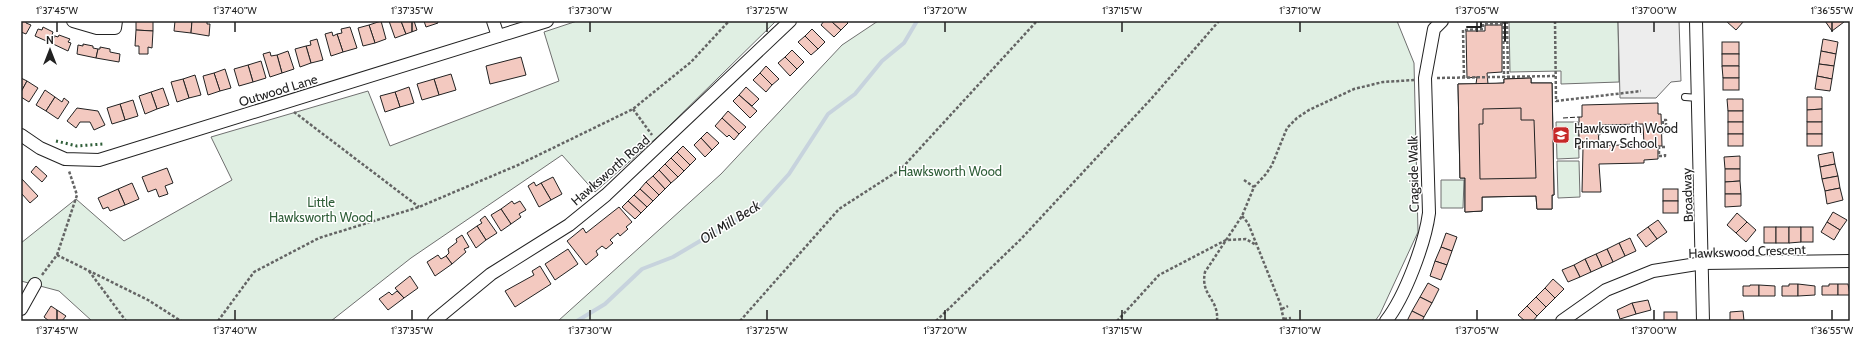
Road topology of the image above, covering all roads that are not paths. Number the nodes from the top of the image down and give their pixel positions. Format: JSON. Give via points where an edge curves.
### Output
{"nodes":[{"id":1,"x":73,"y":21,"type":"edge"},
{"id":2,"x":492,"y":21,"type":"edge"},
{"id":3,"x":547,"y":21,"type":"edge"},
{"id":4,"x":790,"y":21,"type":"edge"},
{"id":5,"x":1442,"y":21,"type":"edge"},
{"id":6,"x":1696,"y":21,"type":"edge"},
{"id":7,"x":116,"y":28,"type":"edge"},
{"id":8,"x":498,"y":36,"type":"junction"},
{"id":9,"x":1685,"y":97,"type":"dead end"},
{"id":10,"x":1698,"y":98,"type":"junction"},
{"id":11,"x":21,"y":135,"type":"edge"},
{"id":12,"x":1850,"y":262,"type":"edge"},
{"id":13,"x":1703,"y":263,"type":"junction"},
{"id":14,"x":35,"y":284,"type":"road end"},
{"id":15,"x":21,"y":308,"type":"edge"},
{"id":16,"x":434,"y":321,"type":"edge"},
{"id":17,"x":1386,"y":321,"type":"edge"},
{"id":18,"x":1562,"y":321,"type":"edge"},
{"id":19,"x":1703,"y":321,"type":"edge"}],
"edges":[{"from":1,"to":7,"type":"street","via":[[97,28]]},
{"from":2,"to":8,"type":"street"},
{"from":3,"to":8,"type":"street","name":"Outwood Lane"},
{"from":4,"to":16,"type":"street","name":"Hawksworth Road","via":[[606,195],[569,225],[491,274]]},
{"from":5,"to":17,"type":"street","name":"Cragside Walk","via":[[1434,29],[1429,213],[1426,233],[1412,271]]},
{"from":6,"to":10,"type":"street","name":"Broadway"},
{"from":8,"to":11,"type":"street","name":"Outwood Lane","via":[[99,160],[65,159],[40,148]]},
{"from":9,"to":10,"type":"lane"},
{"from":10,"to":13,"type":"street","name":"Broadway"},
{"from":12,"to":13,"type":"street","name":"Hawkswood Crescent"},
{"from":13,"to":18,"type":"street","name":"Hawkswood Crescent","via":[[1653,271],[1612,287]]},
{"from":13,"to":19,"type":"street","name":"Broadway"},
{"from":14,"to":15,"type":"street"}]}
